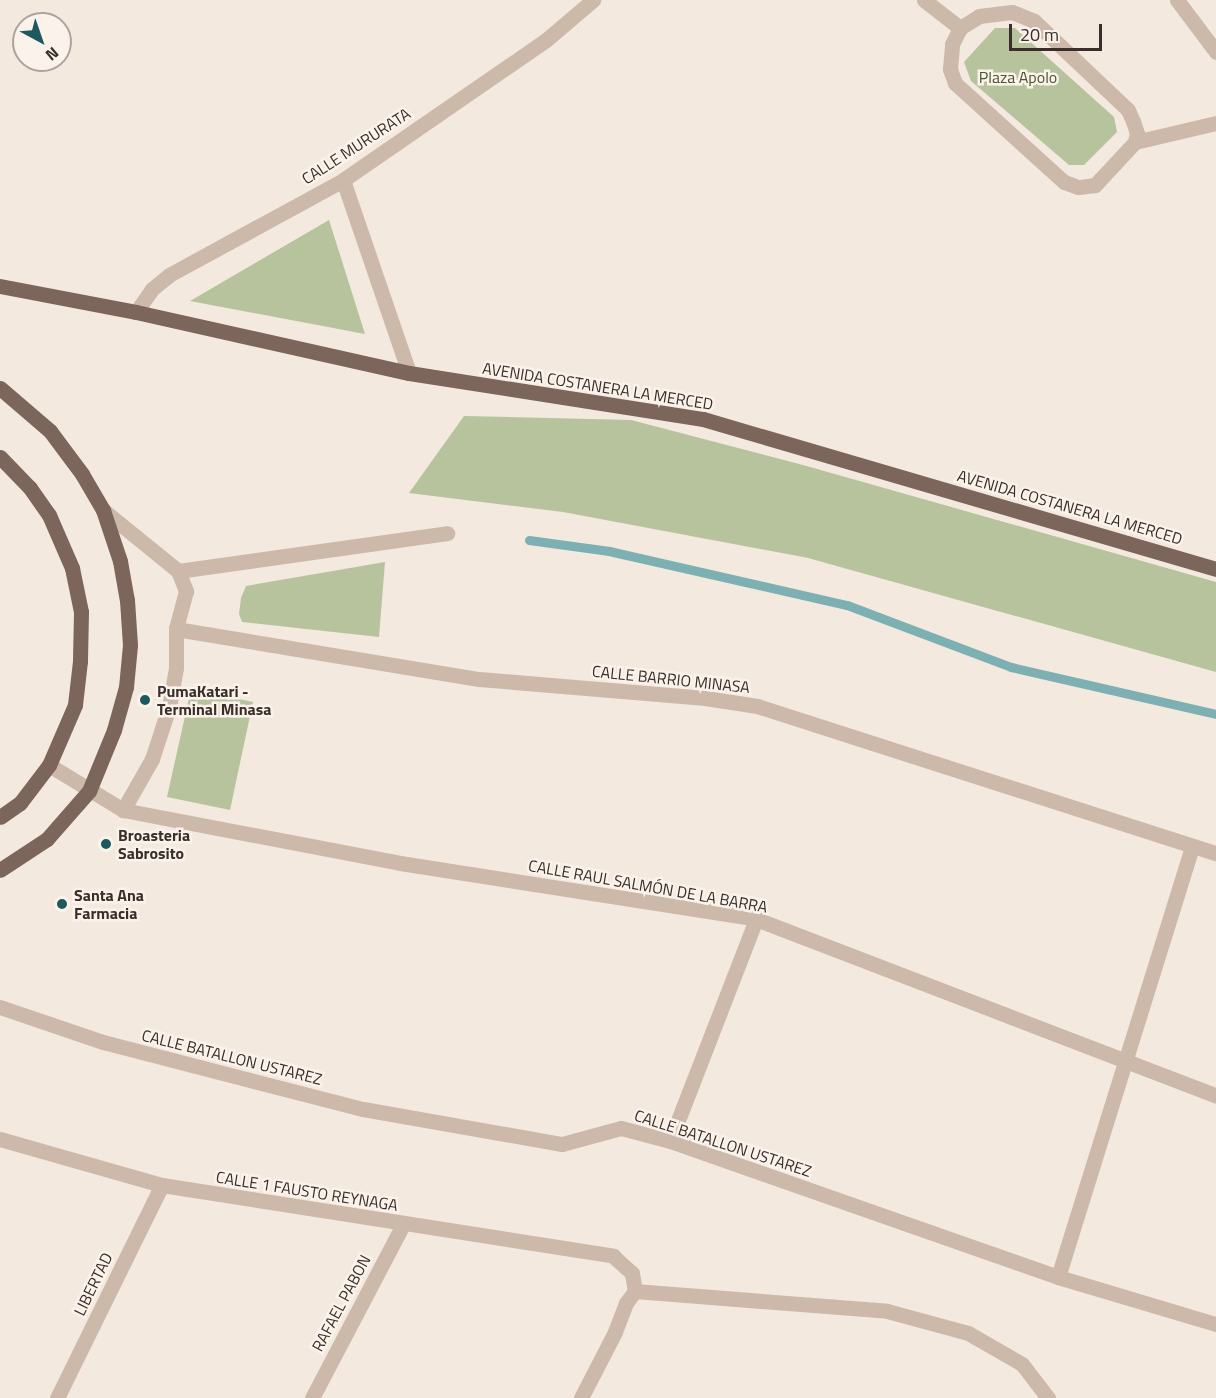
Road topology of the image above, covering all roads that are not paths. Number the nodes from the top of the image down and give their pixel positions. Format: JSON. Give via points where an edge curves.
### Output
{"nodes":[{"id":1,"x":593,"y":0,"type":"edge"},
{"id":2,"x":924,"y":0,"type":"edge"},
{"id":3,"x":1177,"y":0,"type":"edge"},
{"id":4,"x":960,"y":28,"type":"junction"},
{"id":5,"x":1216,"y":52,"type":"edge"},
{"id":6,"x":1216,"y":123,"type":"edge"},
{"id":7,"x":1135,"y":142,"type":"junction"},
{"id":8,"x":343,"y":180,"type":"junction"},
{"id":9,"x":0,"y":286,"type":"edge"},
{"id":10,"x":136,"y":312,"type":"junction"},
{"id":11,"x":409,"y":373,"type":"junction"},
{"id":12,"x":0,"y":388,"type":"edge"},
{"id":13,"x":0,"y":457,"type":"edge"},
{"id":14,"x":103,"y":510,"type":"junction"},
{"id":15,"x":447,"y":533,"type":"dead end"},
{"id":16,"x":1216,"y":568,"type":"edge"},
{"id":17,"x":178,"y":571,"type":"junction"},
{"id":18,"x":177,"y":629,"type":"junction"},
{"id":19,"x":49,"y":765,"type":"junction"},
{"id":20,"x":89,"y":791,"type":"junction"},
{"id":21,"x":123,"y":810,"type":"junction"},
{"id":22,"x":0,"y":817,"type":"edge"},
{"id":23,"x":1192,"y":846,"type":"junction"},
{"id":24,"x":1216,"y":853,"type":"edge"},
{"id":25,"x":0,"y":870,"type":"edge"},
{"id":26,"x":756,"y":919,"type":"junction"},
{"id":27,"x":0,"y":1007,"type":"edge"},
{"id":28,"x":1124,"y":1061,"type":"junction"},
{"id":29,"x":1216,"y":1096,"type":"edge"},
{"id":30,"x":0,"y":1139,"type":"edge"},
{"id":31,"x":670,"y":1141,"type":"junction"},
{"id":32,"x":162,"y":1185,"type":"junction"},
{"id":33,"x":403,"y":1225,"type":"junction"},
{"id":34,"x":1058,"y":1277,"type":"junction"},
{"id":35,"x":635,"y":1291,"type":"junction"},
{"id":36,"x":1216,"y":1324,"type":"edge"},
{"id":37,"x":57,"y":1398,"type":"edge"},
{"id":38,"x":312,"y":1398,"type":"edge"},
{"id":39,"x":581,"y":1398,"type":"edge"},
{"id":40,"x":1048,"y":1398,"type":"edge"}],
"edges":[{"from":1,"to":8,"type":"street","name":"CALLE MURURATA","via":[[546,40]]},
{"from":2,"to":4,"type":"street"},
{"from":3,"to":5,"type":"street"},
{"from":4,"to":7,"type":"street","via":[[979,16],[998,13],[1024,15],[1034,21],[1128,110],[1137,133]]},
{"from":4,"to":7,"type":"street","via":[[952,44],[950,69],[955,83],[1064,182],[1078,187],[1095,185]]},
{"from":6,"to":7,"type":"street"},
{"from":8,"to":10,"type":"street","name":"CALLE MURURATA","via":[[169,275],[152,288]]},
{"from":8,"to":11,"type":"street"},
{"from":9,"to":10,"type":"main road","name":"AVENIDA COSTANERA LA MERCED"},
{"from":10,"to":11,"type":"main road","name":"AVENIDA COSTANERA LA MERCED"},
{"from":11,"to":16,"type":"main road","name":"AVENIDA COSTANERA LA MERCED","via":[[704,419]]},
{"from":12,"to":14,"type":"main road","via":[[50,431]]},
{"from":13,"to":19,"type":"main road","via":[[30,488],[48,515],[72,568],[81,612],[75,705]]},
{"from":14,"to":17,"type":"street"},
{"from":14,"to":20,"type":"main road","via":[[120,561],[130,645],[123,698]]},
{"from":15,"to":17,"type":"street"},
{"from":17,"to":18,"type":"street","via":[[186,591]]},
{"from":18,"to":21,"type":"street","via":[[169,708],[152,759]]},
{"from":18,"to":23,"type":"street","name":"CALLE BARRIO MINASA","via":[[479,679],[757,706]]},
{"from":19,"to":20,"type":"street","name":"CALLE RAUL SALMÓN DE LA BARRA"},
{"from":19,"to":22,"type":"main road","via":[[20,803]]},
{"from":20,"to":21,"type":"street","name":"CALLE RAUL SALMÓN DE LA BARRA"},
{"from":20,"to":25,"type":"main road","via":[[47,838]]},
{"from":21,"to":26,"type":"street","name":"CALLE RAUL SALMÓN DE LA BARRA","via":[[400,863]]},
{"from":23,"to":24,"type":"street","name":"CALLE BARRIO MINASA"},
{"from":23,"to":28,"type":"street"},
{"from":26,"to":28,"type":"street","name":"CALLE RAUL SALMÓN DE LA BARRA"},
{"from":26,"to":31,"type":"street"},
{"from":27,"to":31,"type":"street","name":"CALLE BATALLON USTAREZ","via":[[103,1042],[363,1109],[562,1144],[621,1128]]},
{"from":28,"to":29,"type":"street","name":"CALLE RAUL SALMÓN DE LA BARRA"},
{"from":28,"to":34,"type":"street"},
{"from":30,"to":32,"type":"street","name":"CALLE 1 FAUSTO REYNAGA"},
{"from":31,"to":34,"type":"street","name":"CALLE BATALLON USTAREZ"},
{"from":32,"to":33,"type":"street","name":"CALLE 1 FAUSTO REYNAGA"},
{"from":32,"to":37,"type":"street","name":"LIBERTAD"},
{"from":33,"to":35,"type":"street","name":"CALLE 1 FAUSTO REYNAGA","via":[[613,1256],[632,1273]]},
{"from":33,"to":38,"type":"street","name":"RAFAEL PABON"},
{"from":34,"to":36,"type":"street","name":"CALLE BATALLON USTAREZ"},
{"from":35,"to":39,"type":"street"},
{"from":35,"to":40,"type":"street","via":[[886,1311],[968,1333],[1022,1364]]}]}
